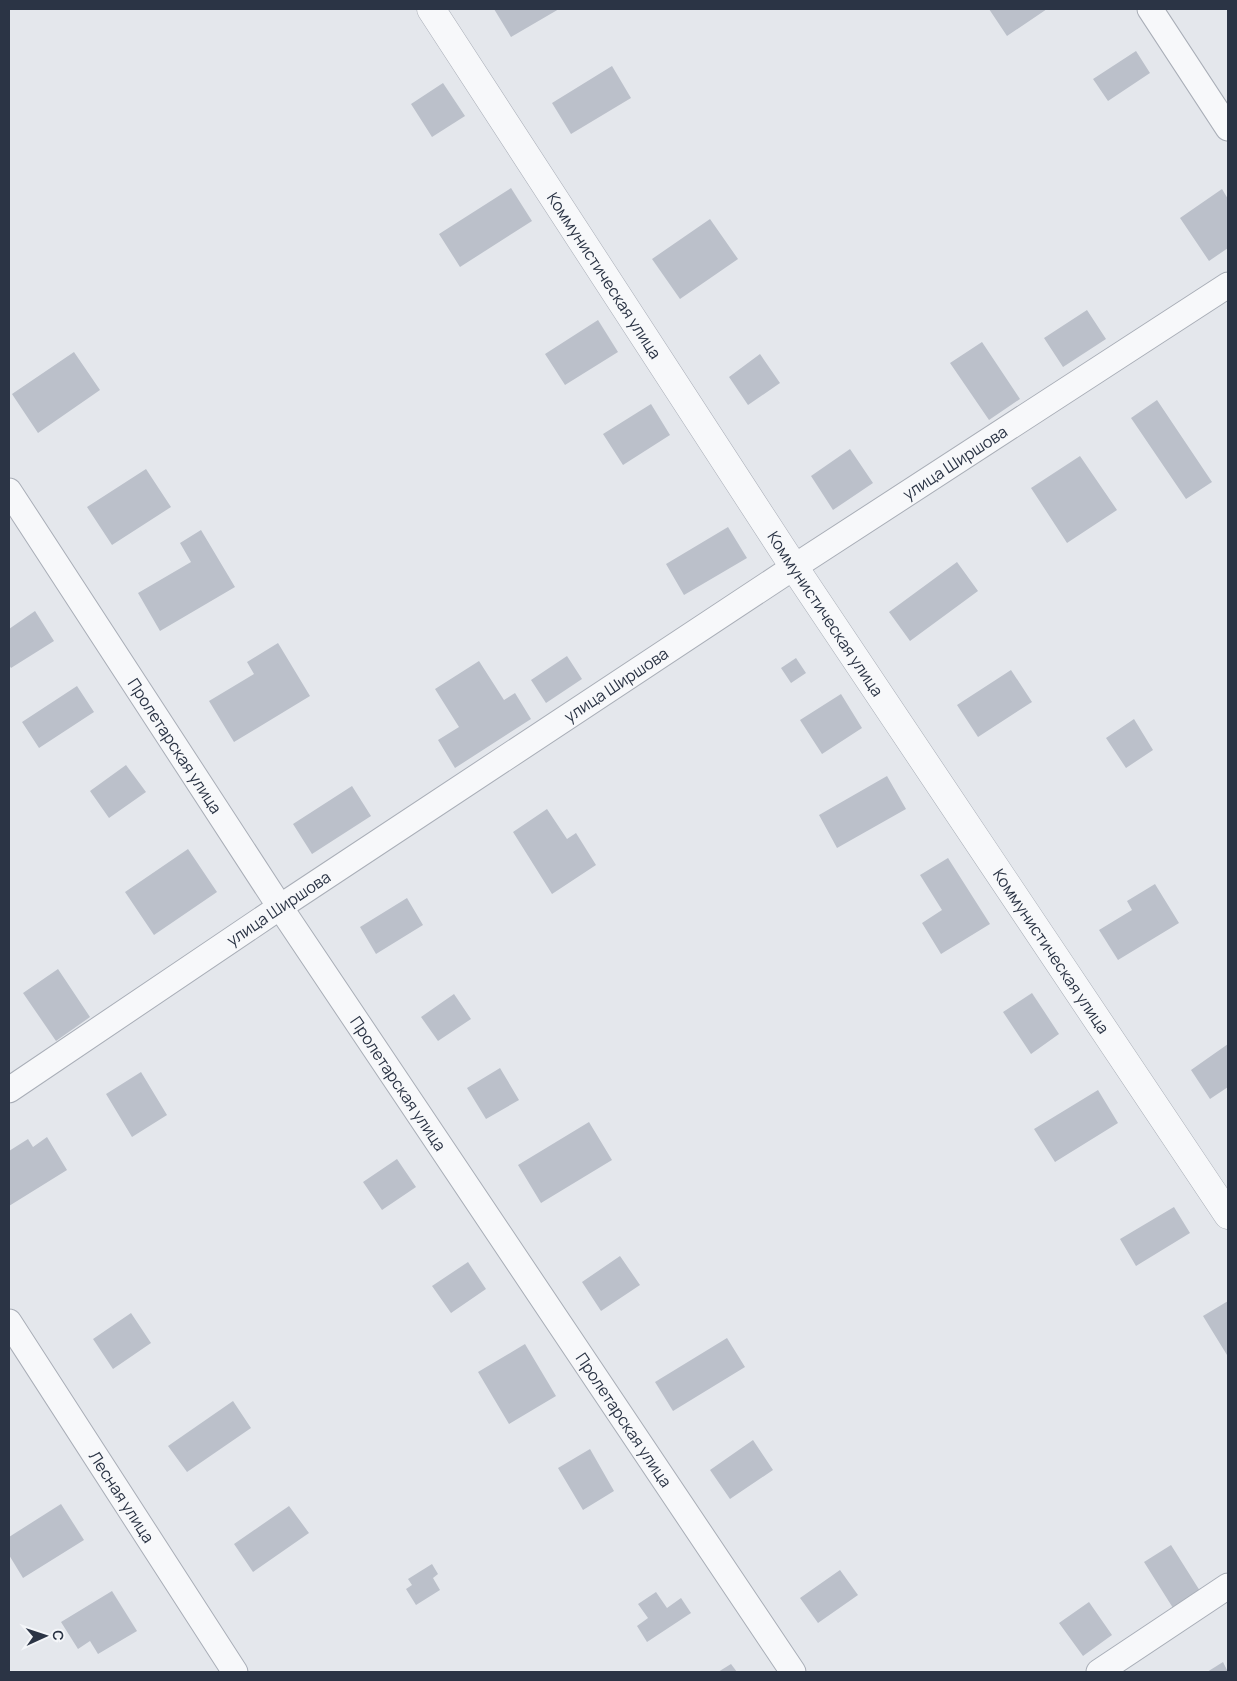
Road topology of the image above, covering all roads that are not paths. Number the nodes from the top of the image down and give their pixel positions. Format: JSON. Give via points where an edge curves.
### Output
{"nodes":[{"id":1,"x":431,"y":9,"type":"edge"},
{"id":2,"x":1150,"y":9,"type":"edge"},
{"id":3,"x":1228,"y":128,"type":"edge"},
{"id":4,"x":1228,"y":285,"type":"edge"},
{"id":5,"x":9,"y":491,"type":"edge"},
{"id":6,"x":794,"y":567,"type":"junction"},
{"id":7,"x":280,"y":907,"type":"junction"},
{"id":8,"x":9,"y":1090,"type":"edge"},
{"id":9,"x":1228,"y":1215,"type":"edge"},
{"id":10,"x":9,"y":1322,"type":"edge"},
{"id":11,"x":1228,"y":1586,"type":"edge"},
{"id":12,"x":235,"y":1672,"type":"edge"},
{"id":13,"x":794,"y":1672,"type":"edge"},
{"id":14,"x":1099,"y":1672,"type":"edge"}],
"edges":[{"from":1,"to":6,"type":"street","name":"Коммунистическая улица"},
{"from":2,"to":3,"type":"street"},
{"from":4,"to":6,"type":"street","name":"улица Ширшова"},
{"from":5,"to":7,"type":"street","name":"Пролетарская улица"},
{"from":6,"to":7,"type":"street","name":"улица Ширшова"},
{"from":6,"to":9,"type":"street","name":"Коммунистическая улица"},
{"from":7,"to":8,"type":"street","name":"улица Ширшова"},
{"from":7,"to":13,"type":"street","name":"Пролетарская улица"},
{"from":10,"to":12,"type":"street","name":"Лесная улица"},
{"from":11,"to":14,"type":"street"}]}
